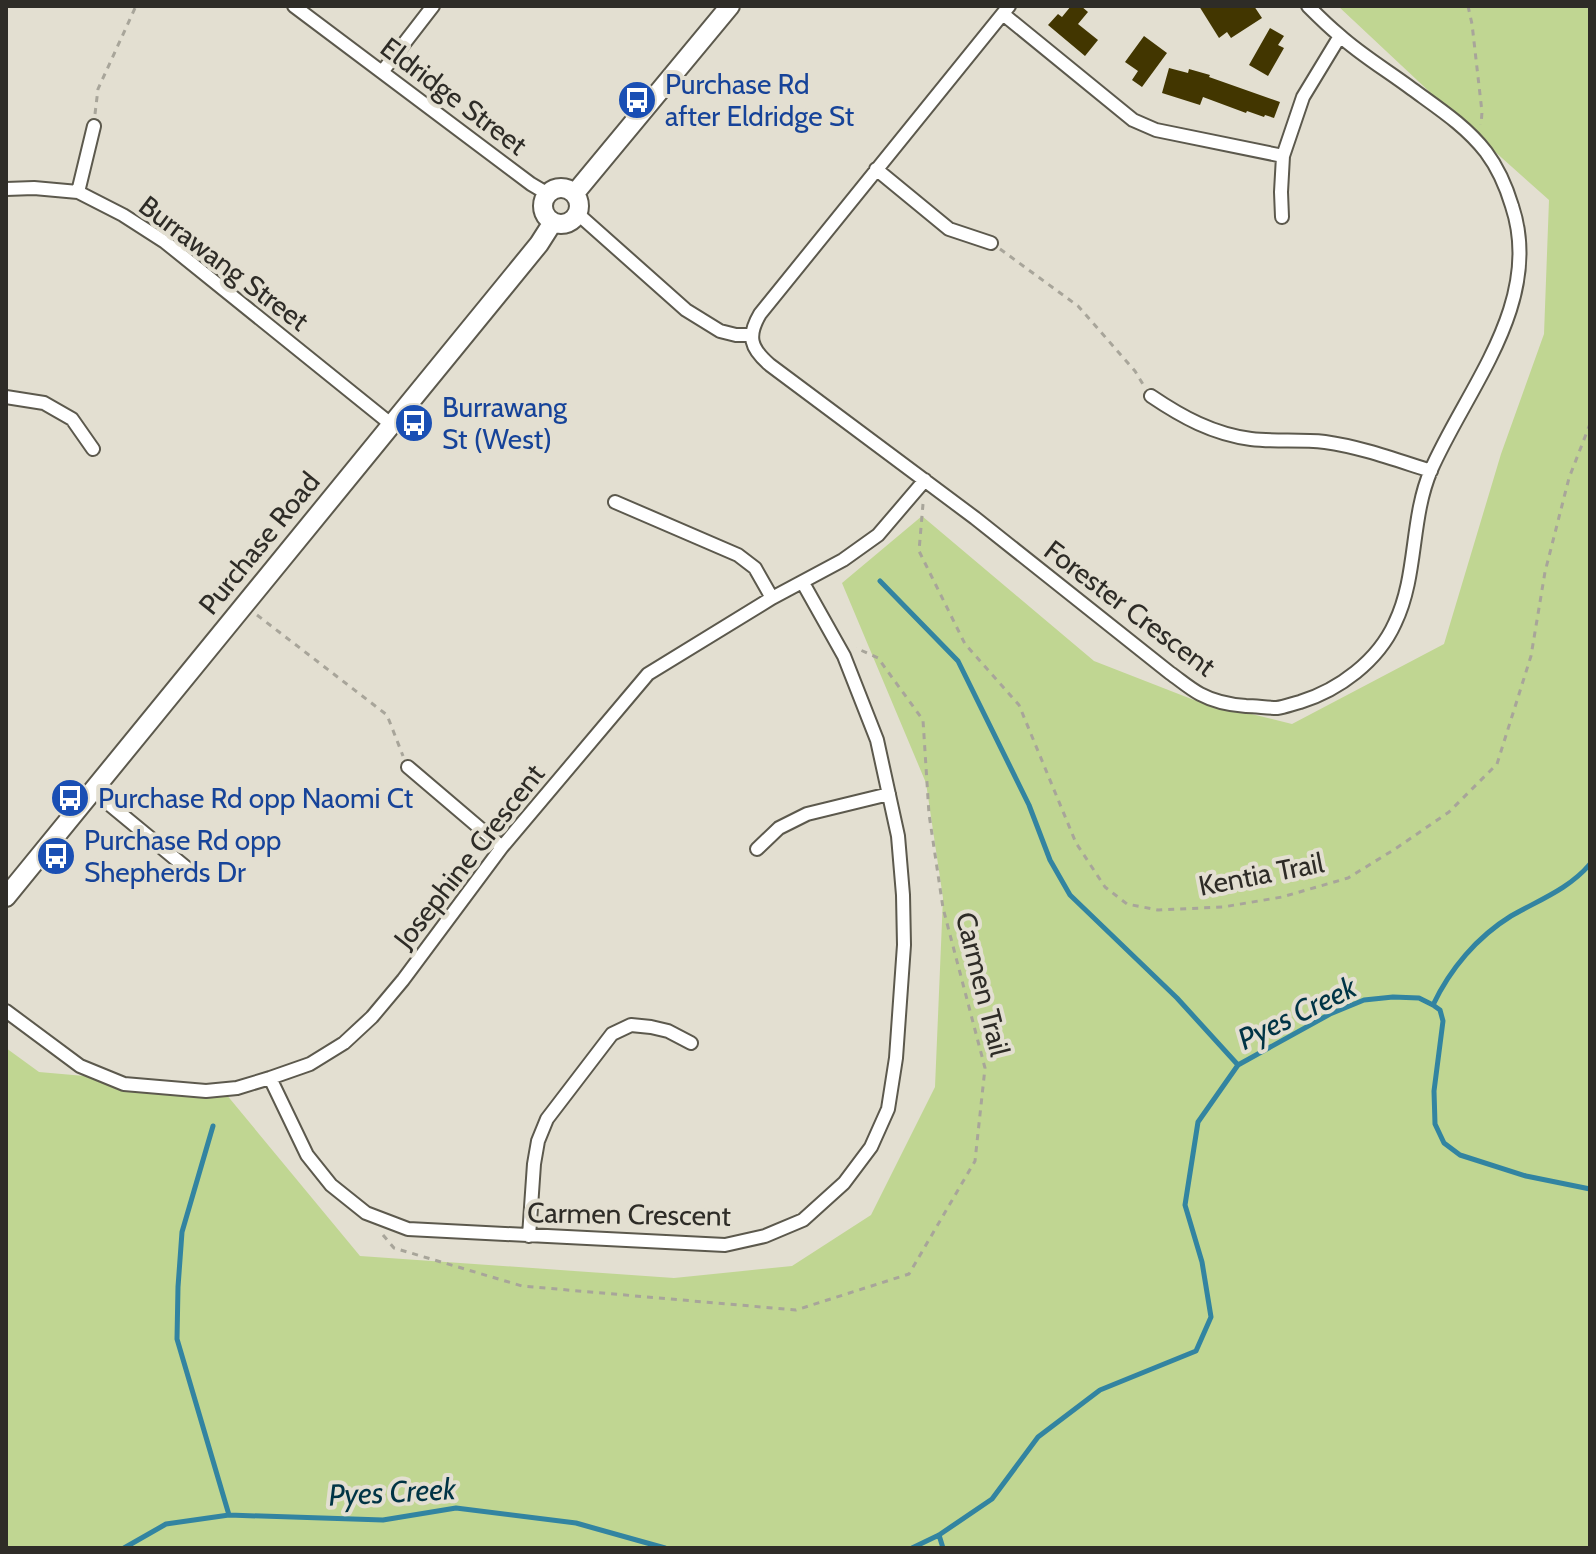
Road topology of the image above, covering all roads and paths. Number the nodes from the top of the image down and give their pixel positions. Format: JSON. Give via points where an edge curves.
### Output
{"nodes":[{"id":1,"x":136,"y":6,"type":"edge"},
{"id":2,"x":294,"y":6,"type":"edge"},
{"id":3,"x":433,"y":6,"type":"edge"},
{"id":4,"x":730,"y":6,"type":"edge"},
{"id":5,"x":1308,"y":6,"type":"edge"},
{"id":6,"x":1468,"y":6,"type":"edge"},
{"id":7,"x":1006,"y":10,"type":"edge"},
{"id":8,"x":1340,"y":36,"type":"junction"},
{"id":9,"x":382,"y":72,"type":"junction"},
{"id":10,"x":94,"y":126,"type":"joint"},
{"id":11,"x":1480,"y":145,"type":"junction"},
{"id":12,"x":1283,"y":156,"type":"junction"},
{"id":13,"x":876,"y":169,"type":"junction"},
{"id":14,"x":6,"y":189,"type":"edge"},
{"id":15,"x":78,"y":192,"type":"junction"},
{"id":16,"x":575,"y":193,"type":"junction"},
{"id":17,"x":548,"y":194,"type":"junction"},
{"id":18,"x":578,"y":214,"type":"junction"},
{"id":19,"x":1282,"y":217,"type":"dead end"},
{"id":20,"x":553,"y":222,"type":"junction"},
{"id":21,"x":991,"y":243,"type":"joint"},
{"id":22,"x":751,"y":335,"type":"junction"},
{"id":23,"x":1151,"y":396,"type":"joint"},
{"id":24,"x":6,"y":397,"type":"edge"},
{"id":25,"x":1590,"y":424,"type":"edge"},
{"id":26,"x":392,"y":425,"type":"junction"},
{"id":27,"x":93,"y":449,"type":"dead end"},
{"id":28,"x":1431,"y":471,"type":"junction"},
{"id":29,"x":925,"y":480,"type":"junction"},
{"id":30,"x":615,"y":502,"type":"dead end"},
{"id":31,"x":803,"y":583,"type":"junction"},
{"id":32,"x":772,"y":598,"type":"junction"},
{"id":33,"x":244,"y":605,"type":"junction"},
{"id":34,"x":834,"y":639,"type":"junction"},
{"id":35,"x":408,"y":767,"type":"joint"},
{"id":36,"x":92,"y":790,"type":"junction"},
{"id":37,"x":889,"y":794,"type":"junction"},
{"id":38,"x":502,"y":847,"type":"junction"},
{"id":39,"x":757,"y":849,"type":"dead end"},
{"id":40,"x":195,"y":875,"type":"dead end"},
{"id":41,"x":6,"y":897,"type":"edge"},
{"id":42,"x":6,"y":1011,"type":"edge"},
{"id":43,"x":691,"y":1043,"type":"dead end"},
{"id":44,"x":270,"y":1078,"type":"junction"},
{"id":45,"x":366,"y":1213,"type":"junction"},
{"id":46,"x":529,"y":1236,"type":"junction"}],
"edges":[{"from":1,"to":10,"type":"path","via":[[98,89]]},
{"from":2,"to":9,"type":"street","name":"Eldridge Street"},
{"from":3,"to":9,"type":"street"},
{"from":4,"to":16,"type":"main road"},
{"from":5,"to":8,"type":"street","name":"Forester Crescent"},
{"from":6,"to":11,"type":"path","via":[[1482,112]]},
{"from":7,"to":12,"type":"street","via":[[1133,120],[1156,130]]},
{"from":7,"to":13,"type":"street"},
{"from":8,"to":11,"type":"street","name":"Forester Crescent","via":[[1461,125]]},
{"from":8,"to":12,"type":"street","via":[[1303,97]]},
{"from":9,"to":17,"type":"street","name":"Eldridge Street"},
{"from":10,"to":15,"type":"street"},
{"from":11,"to":28,"type":"street","name":"Forester Crescent","via":[[1514,209],[1517,288],[1497,346]]},
{"from":12,"to":19,"type":"street"},
{"from":13,"to":21,"type":"street","via":[[949,229]]},
{"from":13,"to":22,"type":"street","via":[[760,314]]},
{"from":14,"to":15,"type":"street","name":"Burrawang Street"},
{"from":15,"to":26,"type":"street","name":"Burrawang Street","via":[[165,242]]},
{"from":16,"to":17,"type":"main road","via":[[558,188]]},
{"from":16,"to":18,"type":"main road"},
{"from":17,"to":20,"type":"main road","via":[[544,209]]},
{"from":18,"to":20,"type":"main road","via":[[564,224]]},
{"from":18,"to":22,"type":"street","via":[[686,310],[720,331]]},
{"from":20,"to":26,"type":"main road","name":"Purchase Road"},
{"from":21,"to":23,"type":"path","via":[[1078,306]]},
{"from":22,"to":29,"type":"street","name":"Forester Crescent","via":[[758,355],[770,365]]},
{"from":23,"to":28,"type":"street","via":[[1216,431],[1252,439],[1345,445]]},
{"from":24,"to":27,"type":"street","via":[[44,403],[72,419]]},
{"from":25,"to":29,"type":"path","name":"Kentia Trail","via":[[1569,478],[1531,656],[1497,764],[1449,812],[1348,878],[1223,907],[1158,910],[1127,904],[1105,887],[1076,843],[1019,705],[965,644],[919,551]]},
{"from":26,"to":33,"type":"main road","name":"Purchase Road"},
{"from":28,"to":29,"type":"street","name":"Forester Crescent","via":[[1395,625],[1374,655],[1343,682],[1279,708],[1233,705],[1201,695]]},
{"from":29,"to":31,"type":"street","name":"Josephine Crescent","via":[[878,535]]},
{"from":30,"to":32,"type":"street","via":[[738,555],[755,568]]},
{"from":31,"to":32,"type":"street","name":"Josephine Crescent"},
{"from":31,"to":34,"type":"street","name":"Carmen Crescent"},
{"from":32,"to":38,"type":"street","name":"Josephine Crescent","via":[[648,674]]},
{"from":33,"to":35,"type":"path","via":[[387,715]]},
{"from":33,"to":36,"type":"main road","name":"Purchase Road"},
{"from":34,"to":37,"type":"street","name":"Carmen Crescent","via":[[877,740]]},
{"from":34,"to":45,"type":"path","name":"Carmen Trail","via":[[878,658],[923,720],[943,908],[985,1068],[975,1161],[909,1274],[796,1310],[522,1286],[394,1248]]},
{"from":35,"to":38,"type":"street"},
{"from":36,"to":40,"type":"street"},
{"from":36,"to":41,"type":"main road","name":"Purchase Road"},
{"from":37,"to":39,"type":"street","via":[[807,814],[779,828]]},
{"from":37,"to":46,"type":"street","name":"Carmen Crescent","via":[[903,895],[896,1058],[888,1109],[871,1147],[844,1183],[803,1220],[725,1245]]},
{"from":38,"to":44,"type":"street","name":"Josephine Crescent","via":[[372,1017],[310,1064]]},
{"from":42,"to":44,"type":"street","name":"Josephine Crescent","via":[[80,1066],[124,1084],[206,1091]]},
{"from":43,"to":46,"type":"street","via":[[651,1027],[631,1025],[612,1034],[542,1130]]},
{"from":44,"to":45,"type":"street","name":"Carmen Crescent","via":[[307,1155],[331,1185]]},
{"from":45,"to":46,"type":"street","name":"Carmen Crescent","via":[[408,1229]]}]}
